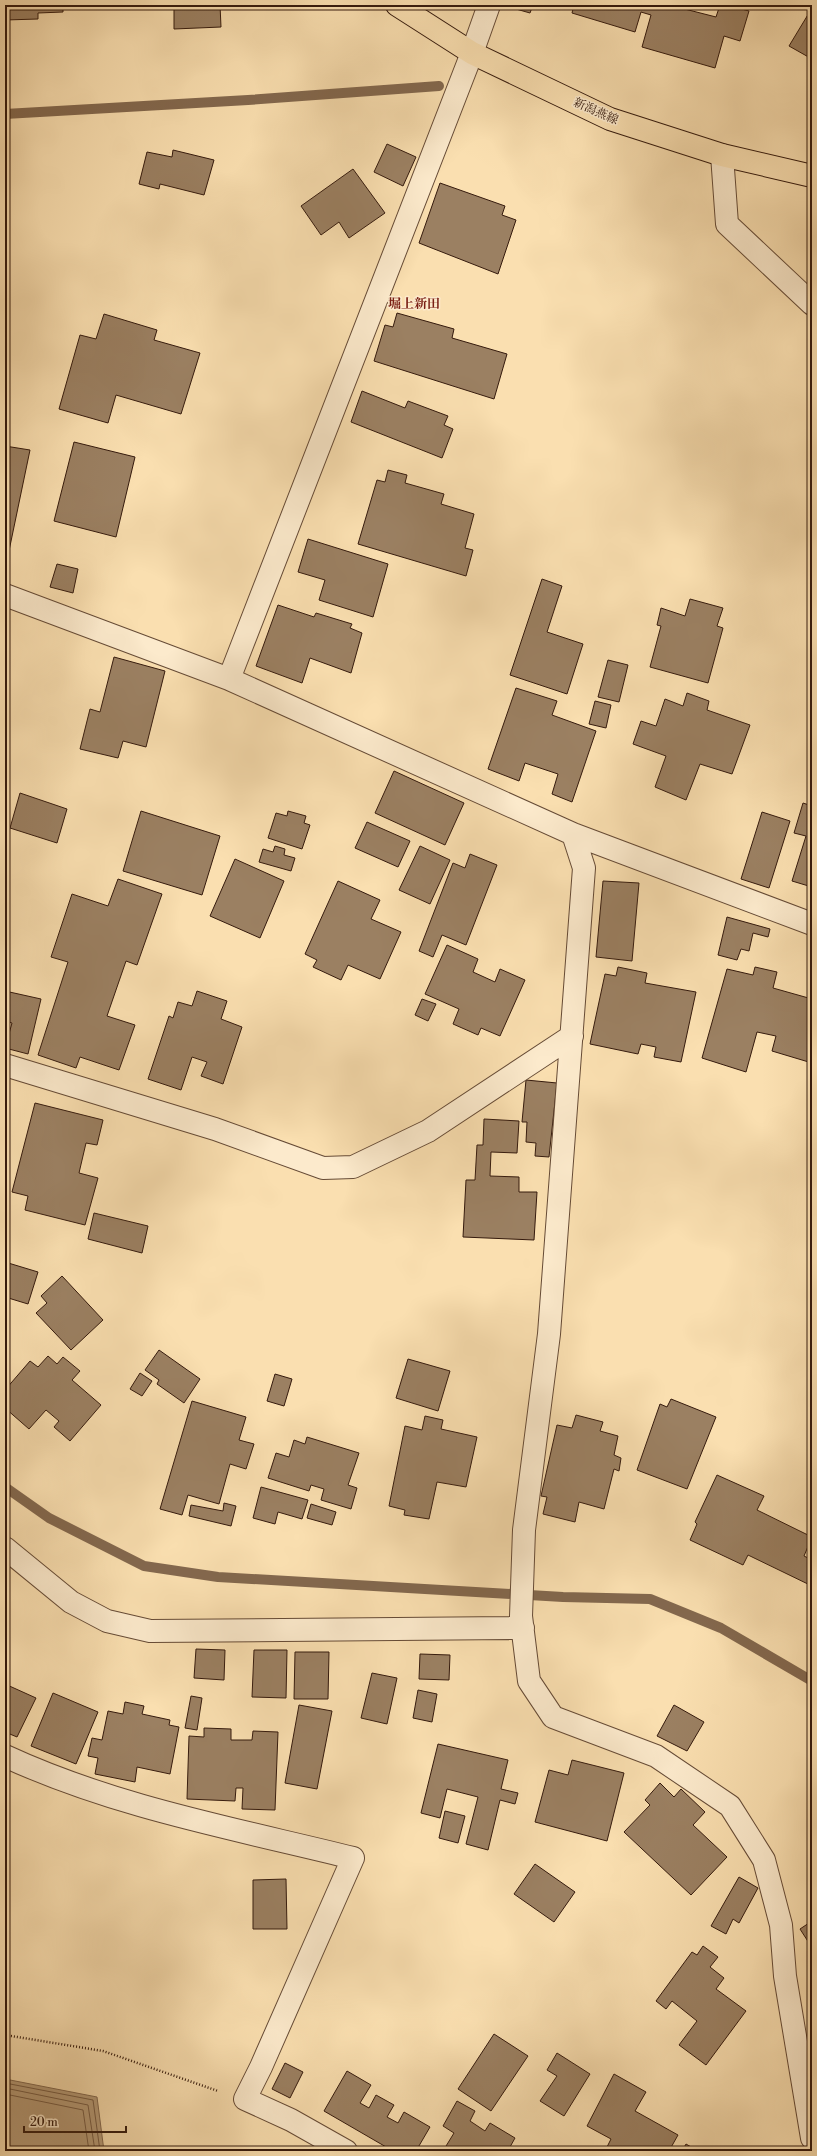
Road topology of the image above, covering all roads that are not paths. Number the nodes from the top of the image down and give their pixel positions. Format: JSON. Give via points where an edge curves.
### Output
{"nodes":[{"id":1,"x":398,"y":5,"type":"edge"},
{"id":2,"x":489,"y":5,"type":"edge"},
{"id":3,"x":472,"y":53,"type":"junction"},
{"id":4,"x":722,"y":155,"type":"junction"},
{"id":5,"x":812,"y":176,"type":"edge"},
{"id":6,"x":812,"y":304,"type":"edge"},
{"id":7,"x":5,"y":595,"type":"edge"},
{"id":8,"x":229,"y":679,"type":"junction"},
{"id":9,"x":573,"y":834,"type":"junction"},
{"id":10,"x":812,"y":924,"type":"edge"},
{"id":11,"x":572,"y":1036,"type":"junction"},
{"id":12,"x":5,"y":1065,"type":"edge"},
{"id":13,"x":5,"y":1548,"type":"edge"},
{"id":14,"x":522,"y":1622,"type":"junction"},
{"id":15,"x":5,"y":1756,"type":"edge"},
{"id":16,"x":812,"y":2138,"type":"edge"},
{"id":17,"x":346,"y":2151,"type":"edge"}],
"edges":[{"from":1,"to":3,"type":"main road","name":"新潟燕線"},
{"from":2,"to":3,"type":"street"},
{"from":3,"to":4,"type":"main road","name":"新潟燕線","via":[[610,119]]},
{"from":3,"to":8,"type":"street"},
{"from":4,"to":5,"type":"main road","name":"新潟燕線"},
{"from":4,"to":6,"type":"street","via":[[727,224]]},
{"from":7,"to":8,"type":"street"},
{"from":8,"to":9,"type":"street"},
{"from":9,"to":10,"type":"street"},
{"from":9,"to":11,"type":"street","via":[[584,868]]},
{"from":11,"to":12,"type":"street","via":[[428,1131],[353,1167],[323,1168],[215,1129]]},
{"from":11,"to":14,"type":"street","via":[[549,1334],[524,1530]]},
{"from":13,"to":14,"type":"street","via":[[71,1602],[107,1621],[150,1631]]},
{"from":14,"to":16,"type":"street","via":[[529,1681],[553,1717],[656,1756],[730,1806],[764,1860],[782,1925],[785,1976]]},
{"from":15,"to":17,"type":"street","via":[[43,1774],[113,1798],[353,1858],[245,2099],[291,2120]]}]}
